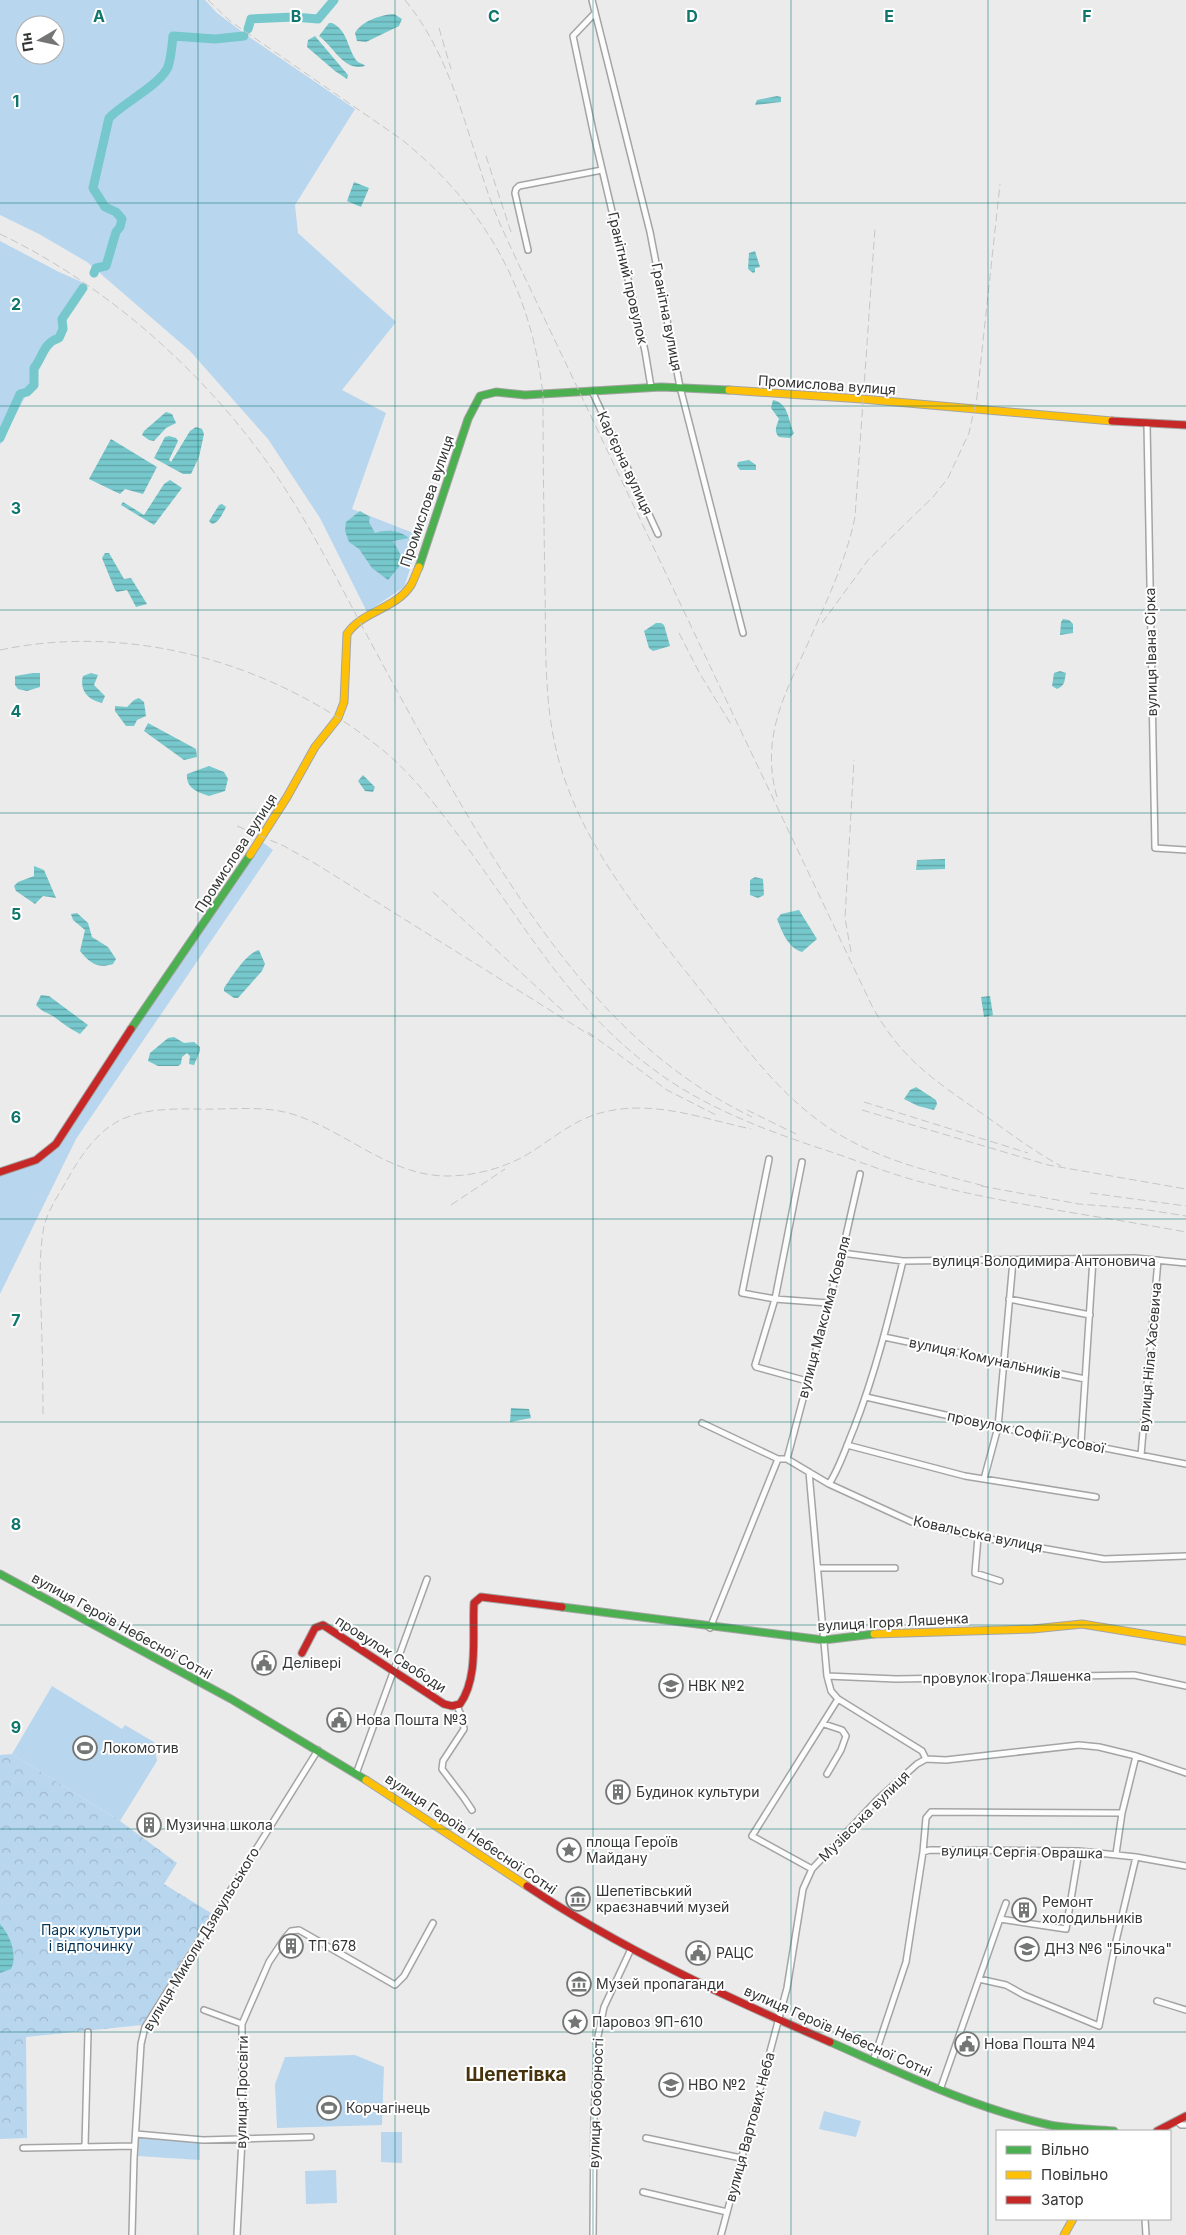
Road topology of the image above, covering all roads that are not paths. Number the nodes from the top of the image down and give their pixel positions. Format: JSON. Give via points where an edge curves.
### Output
{"nodes":[{"id":1,"x":592,"y":0,"type":"edge"},
{"id":2,"x":595,"y":13,"type":"junction"},
{"id":3,"x":602,"y":170,"type":"junction"},
{"id":4,"x":528,"y":250,"type":"dead end"},
{"id":5,"x":651,"y":387,"type":"junction"},
{"id":6,"x":680,"y":387,"type":"junction"},
{"id":7,"x":592,"y":391,"type":"junction"},
{"id":8,"x":1147,"y":424,"type":"junction"},
{"id":9,"x":1186,"y":425,"type":"edge"},
{"id":10,"x":658,"y":534,"type":"dead end"},
{"id":11,"x":743,"y":633,"type":"dead end"},
{"id":12,"x":1186,"y":850,"type":"edge"},
{"id":13,"x":769,"y":1159,"type":"dead end"},
{"id":14,"x":802,"y":1162,"type":"dead end"},
{"id":15,"x":0,"y":1172,"type":"edge"},
{"id":16,"x":860,"y":1174,"type":"dead end"},
{"id":17,"x":842,"y":1253,"type":"junction"},
{"id":18,"x":1093,"y":1259,"type":"junction"},
{"id":19,"x":1158,"y":1260,"type":"junction"},
{"id":20,"x":903,"y":1261,"type":"junction"},
{"id":21,"x":1013,"y":1261,"type":"junction"},
{"id":22,"x":1186,"y":1263,"type":"edge"},
{"id":23,"x":1010,"y":1298,"type":"junction"},
{"id":24,"x":775,"y":1299,"type":"junction"},
{"id":25,"x":828,"y":1303,"type":"junction"},
{"id":26,"x":1090,"y":1315,"type":"junction"},
{"id":27,"x":884,"y":1337,"type":"junction"},
{"id":28,"x":1004,"y":1362,"type":"junction"},
{"id":29,"x":1085,"y":1379,"type":"junction"},
{"id":30,"x":806,"y":1381,"type":"junction"},
{"id":31,"x":866,"y":1397,"type":"junction"},
{"id":32,"x":702,"y":1422,"type":"dead end"},
{"id":33,"x":998,"y":1427,"type":"junction"},
{"id":34,"x":1081,"y":1443,"type":"junction"},
{"id":35,"x":847,"y":1445,"type":"junction"},
{"id":36,"x":1141,"y":1455,"type":"junction"},
{"id":37,"x":778,"y":1459,"type":"junction"},
{"id":38,"x":786,"y":1459,"type":"junction"},
{"id":39,"x":1186,"y":1464,"type":"edge"},
{"id":40,"x":809,"y":1472,"type":"junction"},
{"id":41,"x":984,"y":1478,"type":"junction"},
{"id":42,"x":828,"y":1484,"type":"junction"},
{"id":43,"x":1096,"y":1498,"type":"dead end"},
{"id":44,"x":978,"y":1537,"type":"junction"},
{"id":45,"x":1186,"y":1556,"type":"edge"},
{"id":46,"x":818,"y":1568,"type":"junction"},
{"id":47,"x":895,"y":1568,"type":"dead end"},
{"id":48,"x":0,"y":1574,"type":"edge"},
{"id":49,"x":427,"y":1579,"type":"dead end"},
{"id":50,"x":1000,"y":1581,"type":"dead end"},
{"id":51,"x":481,"y":1597,"type":"joint"},
{"id":52,"x":710,"y":1628,"type":"junction"},
{"id":53,"x":824,"y":1640,"type":"junction"},
{"id":54,"x":1186,"y":1641,"type":"edge"},
{"id":55,"x":302,"y":1654,"type":"dead end"},
{"id":56,"x":394,"y":1672,"type":"junction"},
{"id":57,"x":828,"y":1676,"type":"junction"},
{"id":58,"x":1186,"y":1686,"type":"edge"},
{"id":59,"x":838,"y":1699,"type":"junction"},
{"id":60,"x":456,"y":1706,"type":"junction"},
{"id":61,"x":824,"y":1724,"type":"junction"},
{"id":62,"x":318,"y":1750,"type":"junction"},
{"id":63,"x":1136,"y":1756,"type":"junction"},
{"id":64,"x":926,"y":1760,"type":"junction"},
{"id":65,"x":1186,"y":1773,"type":"edge"},
{"id":66,"x":356,"y":1774,"type":"junction"},
{"id":67,"x":827,"y":1774,"type":"dead end"},
{"id":68,"x":472,"y":1810,"type":"dead end"},
{"id":69,"x":1122,"y":1813,"type":"junction"},
{"id":70,"x":1079,"y":1851,"type":"junction"},
{"id":71,"x":923,"y":1852,"type":"junction"},
{"id":72,"x":1116,"y":1854,"type":"junction"},
{"id":73,"x":1136,"y":1857,"type":"junction"},
{"id":74,"x":1186,"y":1866,"type":"edge"},
{"id":75,"x":812,"y":1869,"type":"junction"},
{"id":76,"x":1006,"y":1903,"type":"dead end"},
{"id":77,"x":1000,"y":1919,"type":"junction"},
{"id":78,"x":433,"y":1923,"type":"dead end"},
{"id":79,"x":632,"y":1949,"type":"junction"},
{"id":80,"x":979,"y":1979,"type":"junction"},
{"id":81,"x":1157,"y":2001,"type":"dead end"},
{"id":82,"x":204,"y":2010,"type":"dead end"},
{"id":83,"x":1186,"y":2010,"type":"edge"},
{"id":84,"x":778,"y":2020,"type":"junction"},
{"id":85,"x":242,"y":2024,"type":"junction"},
{"id":86,"x":88,"y":2032,"type":"dead end"},
{"id":87,"x":873,"y":2061,"type":"junction"},
{"id":88,"x":940,"y":2090,"type":"junction"},
{"id":89,"x":1186,"y":2116,"type":"edge"},
{"id":90,"x":1177,"y":2121,"type":"junction"},
{"id":91,"x":1186,"y":2125,"type":"edge"},
{"id":92,"x":1104,"y":2130,"type":"edge"},
{"id":93,"x":1159,"y":2130,"type":"edge"},
{"id":94,"x":136,"y":2134,"type":"junction"},
{"id":95,"x":311,"y":2137,"type":"dead end"},
{"id":96,"x":646,"y":2138,"type":"dead end"},
{"id":97,"x":242,"y":2139,"type":"junction"},
{"id":98,"x":85,"y":2146,"type":"junction"},
{"id":99,"x":135,"y":2146,"type":"junction"},
{"id":100,"x":23,"y":2148,"type":"dead end"},
{"id":101,"x":742,"y":2158,"type":"junction"},
{"id":102,"x":643,"y":2192,"type":"dead end"},
{"id":103,"x":727,"y":2212,"type":"junction"},
{"id":104,"x":1072,"y":2220,"type":"edge"},
{"id":105,"x":1145,"y":2220,"type":"edge"},
{"id":106,"x":132,"y":2235,"type":"edge"},
{"id":107,"x":237,"y":2235,"type":"edge"},
{"id":108,"x":594,"y":2235,"type":"edge"},
{"id":109,"x":721,"y":2235,"type":"edge"},
{"id":110,"x":1064,"y":2235,"type":"edge"},
{"id":111,"x":1146,"y":2235,"type":"edge"}],
"edges":[{"from":1,"to":2,"type":"street","name":"Гранітна вулиця"},
{"from":2,"to":3,"type":"street","name":"Гранітний провулок","via":[[574,36]]},
{"from":2,"to":6,"type":"street","name":"Гранітна вулиця","via":[[650,232]]},
{"from":3,"to":4,"type":"street","via":[[516,189]]},
{"from":3,"to":5,"type":"street","name":"Гранітний провулок"},
{"from":5,"to":6,"type":"street","name":"Промислова вулиця"},
{"from":5,"to":7,"type":"street","name":"Промислова вулиця"},
{"from":6,"to":8,"type":"street","name":"Промислова вулиця"},
{"from":6,"to":11,"type":"street","name":"Гранітна вулиця"},
{"from":7,"to":10,"type":"street","name":"Карʼєрна вулиця"},
{"from":7,"to":15,"type":"street","name":"Промислова вулиця","via":[[518,395],[490,392],[480,397],[466,424],[411,585],[398,598],[353,625],[347,634],[344,702],[338,718],[315,747],[287,797],[214,910],[56,1144],[36,1160]]},
{"from":8,"to":9,"type":"street","name":"Промислова вулиця"},
{"from":8,"to":12,"type":"street","name":"вулиця Івана Сірка","via":[[1154,848]]},
{"from":13,"to":24,"type":"street","via":[[742,1293]]},
{"from":14,"to":24,"type":"street"},
{"from":16,"to":17,"type":"street","name":"вулиця Максима Коваля"},
{"from":17,"to":20,"type":"street","name":"вулиця Володимира Антоновича"},
{"from":17,"to":25,"type":"street","name":"вулиця Максима Коваля"},
{"from":18,"to":19,"type":"street","name":"вулиця Володимира Антоновича"},
{"from":18,"to":21,"type":"street","name":"вулиця Володимира Антоновича"},
{"from":18,"to":26,"type":"street"},
{"from":19,"to":22,"type":"street","name":"вулиця Володимира Антоновича"},
{"from":19,"to":36,"type":"street","name":"вулиця Ніла Хасевича"},
{"from":20,"to":21,"type":"street","name":"вулиця Володимира Антоновича"},
{"from":20,"to":27,"type":"street"},
{"from":21,"to":23,"type":"street"},
{"from":23,"to":26,"type":"street"},
{"from":23,"to":28,"type":"street"},
{"from":24,"to":25,"type":"street"},
{"from":24,"to":30,"type":"street","via":[[755,1366]]},
{"from":25,"to":30,"type":"street","name":"вулиця Максима Коваля"},
{"from":26,"to":29,"type":"street"},
{"from":27,"to":28,"type":"street","name":"вулиця Комунальників"},
{"from":27,"to":31,"type":"street"},
{"from":28,"to":29,"type":"street","name":"вулиця Комунальників"},
{"from":28,"to":33,"type":"street"},
{"from":29,"to":34,"type":"street"},
{"from":30,"to":38,"type":"street","name":"вулиця Максима Коваля"},
{"from":31,"to":33,"type":"street","name":"провулок Софії Русової"},
{"from":31,"to":35,"type":"street"},
{"from":32,"to":37,"type":"street","name":"Ковальська вулиця"},
{"from":33,"to":34,"type":"street","name":"провулок Софії Русової"},
{"from":33,"to":41,"type":"street"},
{"from":34,"to":36,"type":"street","name":"провулок Софії Русової"},
{"from":35,"to":41,"type":"street","via":[[965,1476]]},
{"from":35,"to":42,"type":"street"},
{"from":36,"to":39,"type":"street","name":"провулок Софії Русової"},
{"from":37,"to":38,"type":"street","name":"Ковальська вулиця"},
{"from":37,"to":52,"type":"street"},
{"from":38,"to":40,"type":"street","name":"Ковальська вулиця"},
{"from":40,"to":42,"type":"street","name":"Ковальська вулиця"},
{"from":40,"to":46,"type":"street"},
{"from":41,"to":43,"type":"street"},
{"from":42,"to":44,"type":"street","name":"Ковальська вулиця","via":[[912,1522]]},
{"from":44,"to":45,"type":"street","name":"Ковальська вулиця","via":[[1104,1559]]},
{"from":44,"to":50,"type":"street","via":[[975,1573]]},
{"from":46,"to":47,"type":"street"},
{"from":46,"to":53,"type":"street"},
{"from":48,"to":62,"type":"street","name":"вулиця Героїв Небесної Сотні"},
{"from":49,"to":56,"type":"street"},
{"from":51,"to":52,"type":"street","name":"вулиця Ігоря Ляшенка"},
{"from":51,"to":60,"type":"street","name":"провулок Свободи","via":[[474,1603],[467,1693],[464,1701]]},
{"from":52,"to":53,"type":"street","name":"вулиця Ігоря Ляшенка"},
{"from":53,"to":54,"type":"street","name":"вулиця Ігоря Ляшенка","via":[[888,1632],[1033,1629],[1082,1624]]},
{"from":53,"to":57,"type":"street"},
{"from":55,"to":56,"type":"street","name":"провулок Свободи","via":[[315,1628],[323,1625]]},
{"from":56,"to":60,"type":"street","name":"провулок Свободи","via":[[444,1704]]},
{"from":56,"to":66,"type":"street"},
{"from":57,"to":58,"type":"street","name":"провулок Ігора Ляшенка","via":[[896,1679],[1134,1675]]},
{"from":57,"to":59,"type":"street","via":[[831,1691]]},
{"from":59,"to":61,"type":"street"},
{"from":59,"to":64,"type":"street","via":[[922,1751]]},
{"from":60,"to":68,"type":"street","via":[[464,1729],[443,1761],[442,1769]]},
{"from":61,"to":67,"type":"street","via":[[842,1730],[846,1736],[842,1750]]},
{"from":61,"to":75,"type":"street","via":[[752,1836]]},
{"from":62,"to":66,"type":"street","name":"вулиця Героїв Небесної Сотні"},
{"from":62,"to":94,"type":"street","name":"вулиця Миколи Дзявульського","via":[[145,2027],[141,2044]]},
{"from":63,"to":64,"type":"street","via":[[1099,1747],[1069,1745]]},
{"from":63,"to":65,"type":"street"},
{"from":63,"to":69,"type":"street"},
{"from":64,"to":75,"type":"street","name":"Музівська вулиця","via":[[917,1764],[877,1800]]},
{"from":66,"to":79,"type":"street","name":"вулиця Героїв Небесної Сотні","via":[[566,1912]]},
{"from":69,"to":71,"type":"street","via":[[931,1812],[926,1818]]},
{"from":69,"to":72,"type":"street"},
{"from":70,"to":71,"type":"street","name":"вулиця Сергія Оврашка"},
{"from":70,"to":72,"type":"street","name":"вулиця Сергія Оврашка"},
{"from":70,"to":77,"type":"street","via":[[1066,1929]]},
{"from":71,"to":87,"type":"street","name":"вулиця Сергія Оврашка","via":[[906,1962]]},
{"from":72,"to":73,"type":"street","name":"вулиця Сергія Оврашка"},
{"from":73,"to":74,"type":"street","name":"вулиця Сергія Оврашка"},
{"from":73,"to":80,"type":"street","via":[[1099,2026],[1006,1985]]},
{"from":75,"to":84,"type":"street","name":"Музівська вулиця","via":[[803,1890],[794,1956]]},
{"from":76,"to":77,"type":"street"},
{"from":77,"to":80,"type":"street"},
{"from":78,"to":85,"type":"street","name":"вулиця Просвіти","via":[[404,1976],[395,1985],[298,1930],[291,1931],[269,1962]]},
{"from":79,"to":84,"type":"street","name":"вулиця Героїв Небесної Сотні"},
{"from":79,"to":108,"type":"street","name":"вулиця Соборності","via":[[604,2007],[598,2036]]},
{"from":80,"to":88,"type":"street"},
{"from":81,"to":83,"type":"street"},
{"from":82,"to":85,"type":"street"},
{"from":84,"to":87,"type":"street","name":"вулиця Героїв Небесної Сотні"},
{"from":84,"to":101,"type":"street","name":"вулиця Вартових Неба"},
{"from":85,"to":97,"type":"street","name":"вулиця Просвіти"},
{"from":86,"to":98,"type":"street"},
{"from":87,"to":88,"type":"street","name":"вулиця Героїв Небесної Сотні"},
{"from":88,"to":92,"type":"street","name":"вулиця Героїв Небесної Сотні","via":[[1027,2120]]},
{"from":89,"to":90,"type":"street"},
{"from":90,"to":91,"type":"street"},
{"from":90,"to":93,"type":"street"},
{"from":94,"to":97,"type":"street","via":[[203,2140]]},
{"from":94,"to":99,"type":"street","name":"вулиця Миколи Дзявульського"},
{"from":95,"to":97,"type":"street"},
{"from":96,"to":101,"type":"street"},
{"from":97,"to":107,"type":"street","name":"вулиця Просвіти"},
{"from":98,"to":99,"type":"street"},
{"from":98,"to":100,"type":"street"},
{"from":99,"to":106,"type":"street","name":"вулиця Миколи Дзявульського"},
{"from":101,"to":103,"type":"street","name":"вулиця Вартових Неба"},
{"from":102,"to":103,"type":"street"},
{"from":103,"to":109,"type":"street","name":"вулиця Вартових Неба"},
{"from":104,"to":110,"type":"street"},
{"from":105,"to":111,"type":"street"}]}
